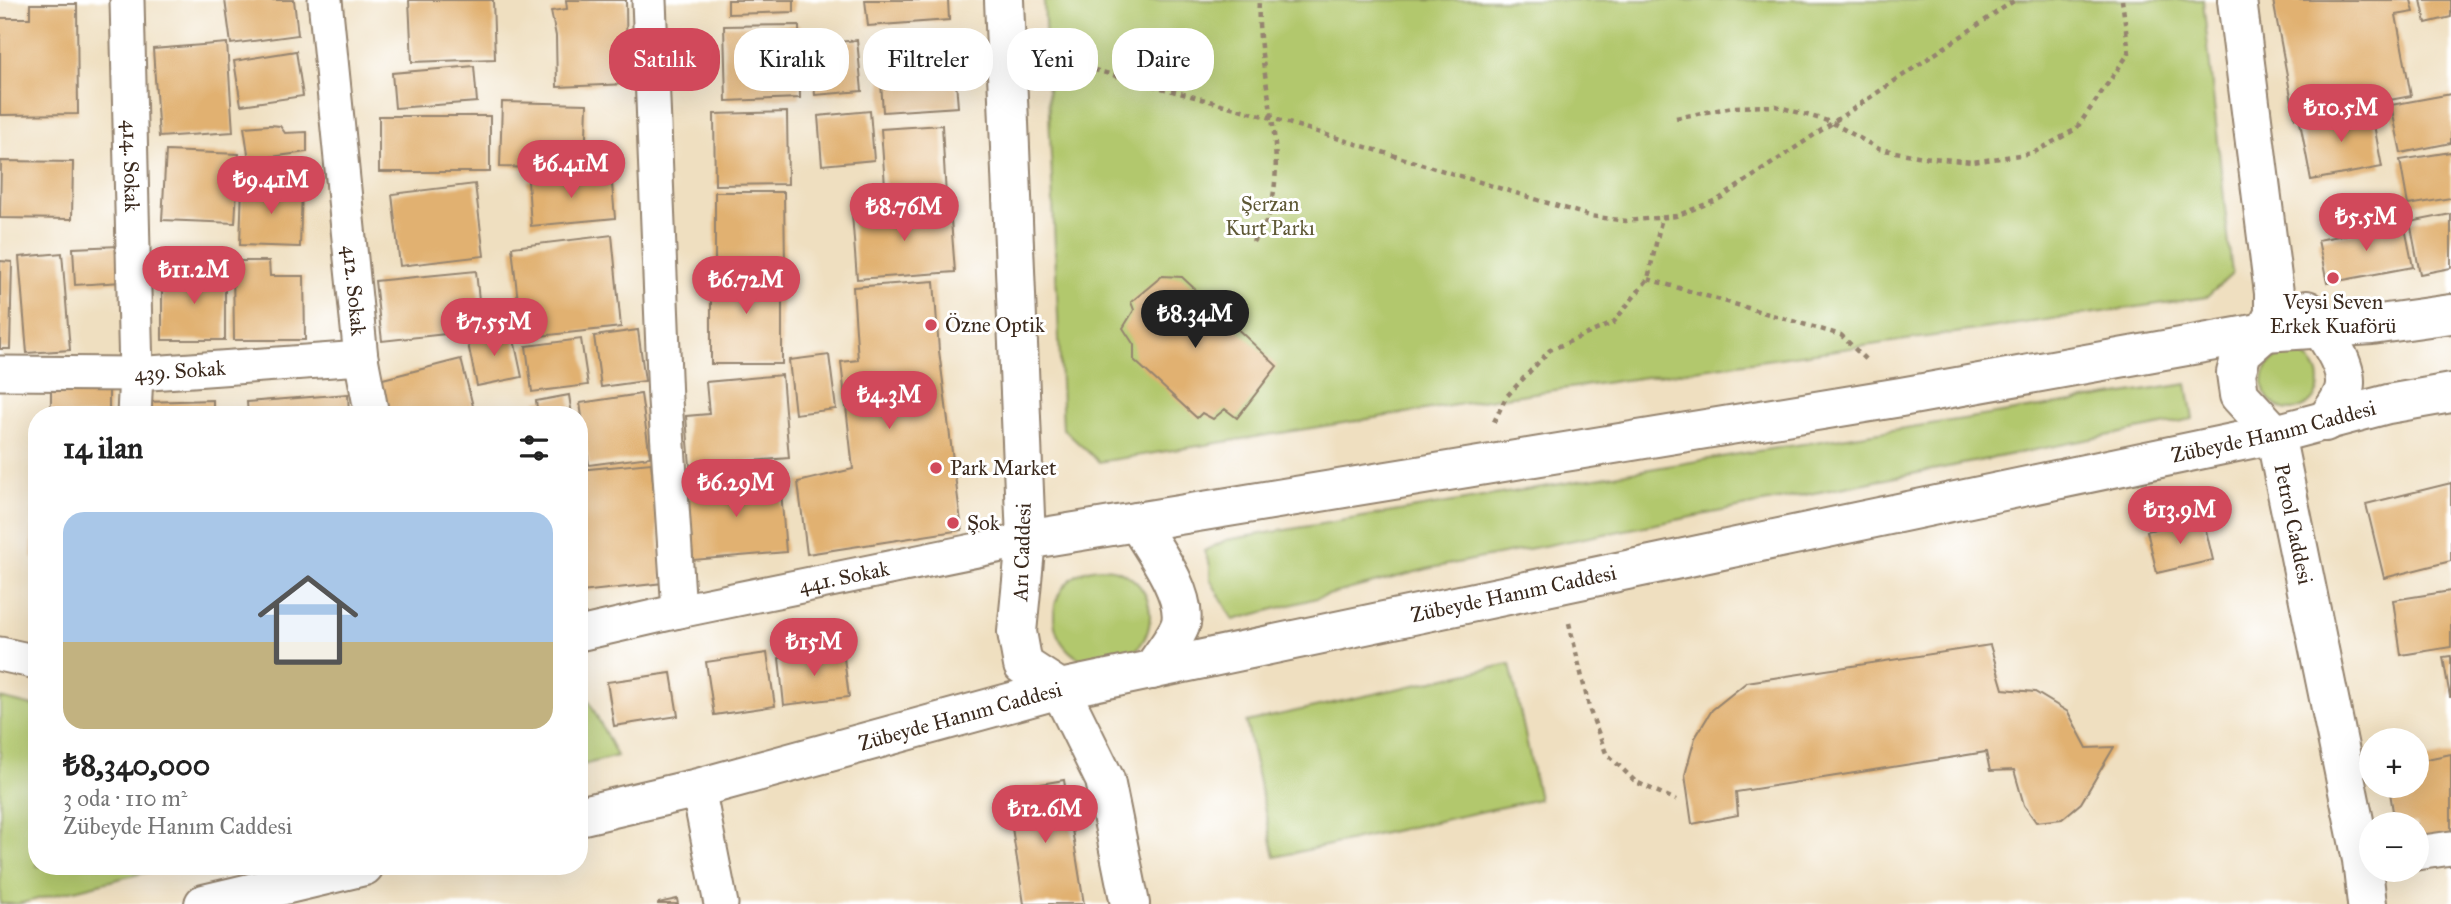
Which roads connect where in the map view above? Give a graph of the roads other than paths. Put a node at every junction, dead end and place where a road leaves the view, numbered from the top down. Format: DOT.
graph roads {
  1 [pos="127,0"];
  2 [pos="325,0"];
  3 [pos="649,0"];
  4 [pos="1004,0"];
  5 [pos="2237,0"];
  6 [pos="2269,255"];
  7 [pos="2451,314"];
  8 [pos="2322,328"];
  9 [pos="2264,332"];
  10 [pos="361,358"];
  11 [pos="0,373"];
  12 [pos="136,374"];
  13 [pos="2451,393"];
  14 [pos="134,406"];
  15 [pos="370,406"];
  16 [pos="2325,422"];
  17 [pos="2275,434"];
  18 [pos="1137,522"];
  19 [pos="1026,540"];
  20 [pos="679,611"];
  21 [pos="588,633"];
  22 [pos="0,654"];
  23 [pos="28,660"];
  24 [pos="1152,670"];
  25 [pos="1060,690"];
  26 [pos="698,788"];
  27 [pos="588,814"];
  28 [pos="2359,823"];
  29 [pos="2451,848"];
  30 [pos="2429,851"];
  31 [pos="327,875"];
  32 [pos="2367,882"];
  33 [pos="204,904"];
  34 [pos="721,904"];
  35 [pos="1130,904"];
  36 [pos="2367,904"];
  1 -- 12 [label="street, 414. Sokak"];
  2 -- 10 [label="street, 412. Sokak"];
  3 -- 20 [label="street"];
  4 -- 19 [label="street, Arı Caddesi"];
  5 -- 6 [label="street, Petrol Caddesi"];
  6 -- 8 [label="street"];
  6 -- 9 [label="street, Petrol Caddesi"];
  7 -- 8 [label="street"];
  8 -- 9 [label="street"];
  8 -- 16 [label="street"];
  9 -- 17 [label="street, Petrol Caddesi"];
  9 -- 18 [label="street"];
  10 -- 12 [label="street, 439. Sokak"];
  10 -- 15 [label="street, 412. Sokak"];
  11 -- 12 [label="street, 439. Sokak"];
  12 -- 14 [label="street, 414. Sokak"];
  13 -- 16 [label="street, Zübeyde Hanım Caddesi"];
  16 -- 17 [label="street, Zübeyde Hanım Caddesi"];
  17 -- 24 [label="street, Zübeyde Hanım Caddesi"];
  17 -- 28 [label="street, Petrol Caddesi"];
  18 -- 19 [label="street"];
  18 -- 24 [label="street"];
  19 -- 20 [label="street, 441. Sokak"];
  19 -- 25 [label="street, Arı Caddesi"];
  20 -- 21 [label="street, 441. Sokak"];
  22 -- 23 [label="street"];
  24 -- 25 [label="street, Zübeyde Hanım Caddesi"];
  25 -- 26 [label="street, Zübeyde Hanım Caddesi"];
  25 -- 35 [label="street, Arı Caddesi"];
  26 -- 27 [label="street, Zübeyde Hanım Caddesi"];
  26 -- 34 [label="street"];
  29 -- 30 [label="street"];
  31 -- 33 [label="street"];
  32 -- 36 [label="street, Petrol Caddesi"];
}
